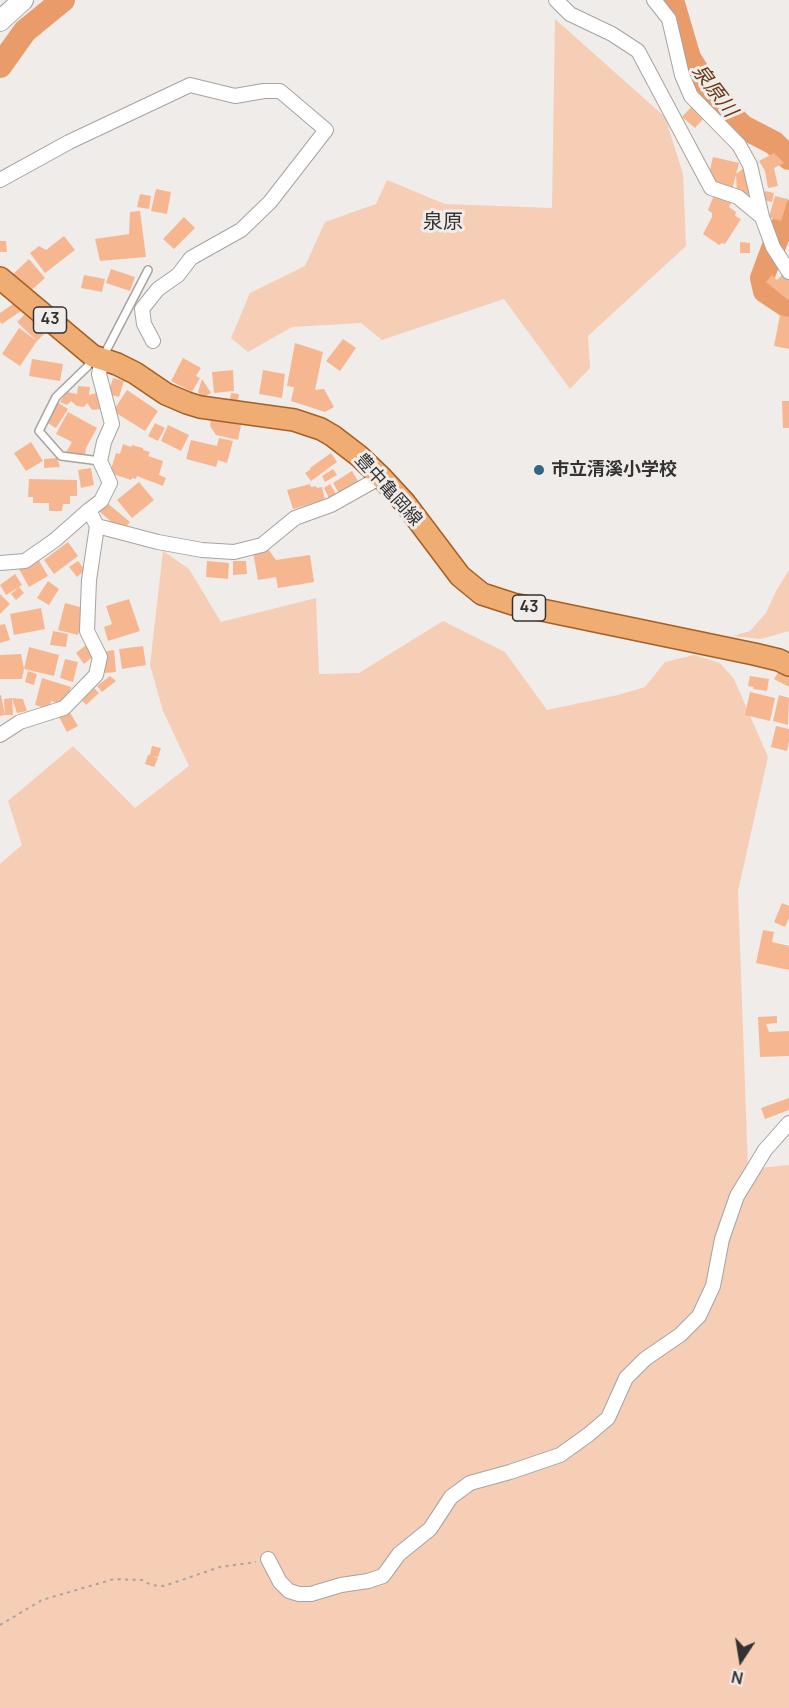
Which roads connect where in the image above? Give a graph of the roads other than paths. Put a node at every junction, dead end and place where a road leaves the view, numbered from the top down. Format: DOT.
graph roads {
  1 [pos="22,0"];
  2 [pos="556,0"];
  3 [pos="654,0"];
  4 [pos="0,21"];
  5 [pos="0,180"];
  6 [pos="762,217"];
  7 [pos="148,270"];
  8 [pos="789,272"];
  9 [pos="0,278"];
  10 [pos="153,341"];
  11 [pos="98,358"];
  12 [pos="100,461"];
  13 [pos="381,477"];
  14 [pos="88,510"];
  15 [pos="98,526"];
  16 [pos="0,563"];
  17 [pos="786,658"];
  18 [pos="0,735"];
  19 [pos="789,1123"];
  20 [pos="268,1559"];
  1 -- 4 [label="main road"];
  2 -- 6 [label="street"];
  3 -- 6 [label="street"];
  5 -- 10 [label="street"];
  6 -- 8 [label="street"];
  7 -- 11 [label="lane"];
  9 -- 11 [label="main road, 豊中亀岡線 / 43"];
  11 -- 12 [label="street"];
  11 -- 12 [label="lane"];
  11 -- 13 [label="main road, 豊中亀岡線 / 43"];
  12 -- 14 [label="street"];
  13 -- 15 [label="street"];
  13 -- 17 [label="main road, 豊中亀岡線 / 43"];
  14 -- 15 [label="street"];
  14 -- 16 [label="street"];
  15 -- 18 [label="street"];
  19 -- 20 [label="street"];
}
